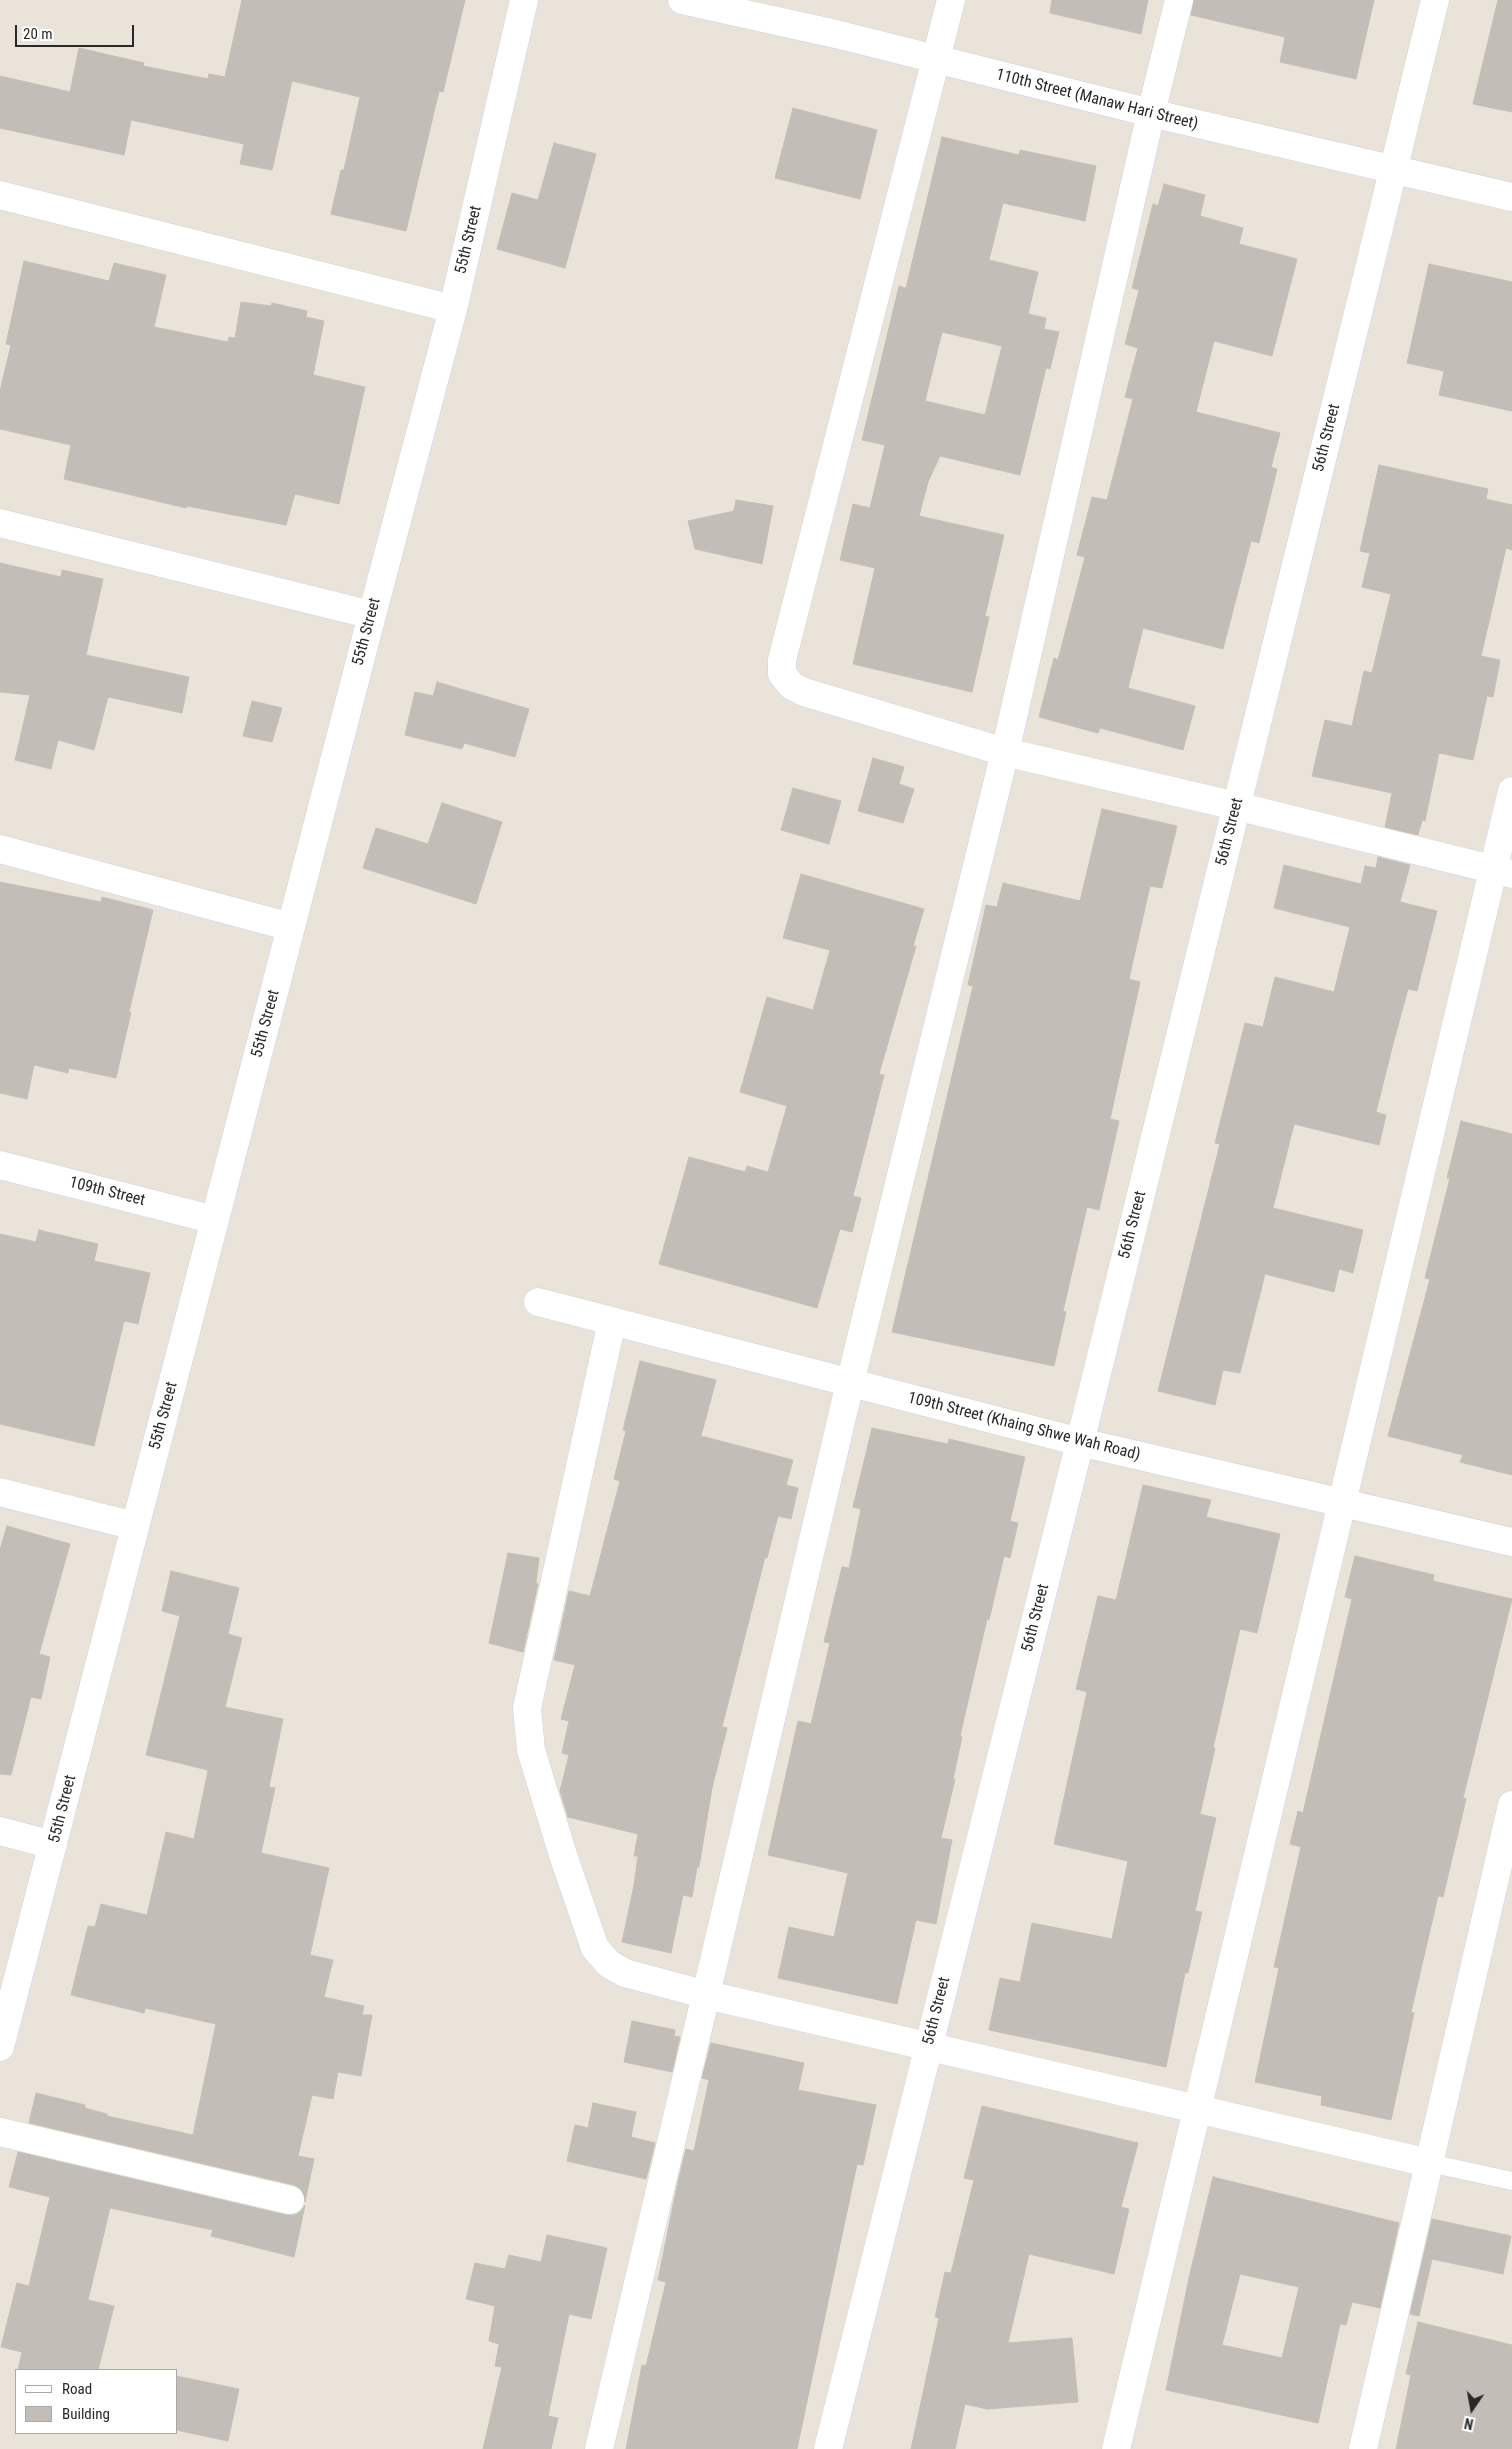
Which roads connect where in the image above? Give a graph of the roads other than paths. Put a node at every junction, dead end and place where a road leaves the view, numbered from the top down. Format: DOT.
graph roads {
  1 [pos="524,0"];
  2 [pos="682,0"];
  3 [pos="951,0"];
  4 [pos="1179,0"];
  5 [pos="1435,0"];
  6 [pos="935,60"];
  7 [pos="1151,114"];
  8 [pos="1393,171"];
  9 [pos="0,196"];
  10 [pos="1512,197"];
  11 [pos="453,309"];
  12 [pos="0,523"];
  13 [pos="372,614"];
  14 [pos="1005,752"];
  15 [pos="1512,791"];
  16 [pos="1236,806"];
  17 [pos="0,849"];
  18 [pos="1503,872"];
  19 [pos="291,927"];
  20 [pos="0,1165"];
  21 [pos="215,1220"];
  22 [pos="538,1302"];
  23 [pos="612,1321"];
  24 [pos="850,1383"];
  25 [pos="1080,1442"];
  26 [pos="0,1492"];
  27 [pos="1341,1502"];
  28 [pos="135,1526"];
  29 [pos="1512,1542"];
  30 [pos="1512,1805"];
  31 [pos="0,1831"];
  32 [pos="53,1845"];
  33 [pos="707,1995"];
  34 [pos="0,2047"];
  35 [pos="928,2047"];
  36 [pos="1197,2109"];
  37 [pos="0,2132"];
  38 [pos="1429,2162"];
  39 [pos="1512,2181"];
  40 [pos="290,2200"];
  41 [pos="599,2449"];
  42 [pos="828,2449"];
  43 [pos="1116,2449"];
  44 [pos="1363,2449"];
  1 -- 11 [label="street, 55th Street"];
  2 -- 6 [label="street, 110th Street (Manaw Hari Street)"];
  3 -- 6 [label="street"];
  4 -- 7 [label="street"];
  5 -- 8 [label="street, 56th Street"];
  6 -- 7 [label="street, 110th Street (Manaw Hari Street)"];
  6 -- 14 [label="street"];
  7 -- 8 [label="street, 110th Street (Manaw Hari Street)"];
  7 -- 14 [label="street"];
  8 -- 10 [label="street, 110th Street (Manaw Hari Street)"];
  8 -- 16 [label="street, 56th Street"];
  9 -- 11 [label="street"];
  11 -- 13 [label="street, 55th Street"];
  12 -- 13 [label="street"];
  13 -- 19 [label="street, 55th Street"];
  14 -- 16 [label="street"];
  14 -- 24 [label="street"];
  15 -- 18 [label="street"];
  16 -- 18 [label="street"];
  16 -- 25 [label="street, 56th Street"];
  17 -- 19 [label="street"];
  18 -- 27 [label="street"];
  19 -- 21 [label="street, 55th Street"];
  20 -- 21 [label="street, 109th Street"];
  21 -- 28 [label="street, 55th Street"];
  22 -- 23 [label="street, 109th Street (Khaing Shwe Wah Road)"];
  23 -- 24 [label="street, 109th Street (Khaing Shwe Wah Road)"];
  23 -- 33 [label="street"];
  24 -- 25 [label="street, 109th Street (Khaing Shwe Wah Road)"];
  24 -- 33 [label="street"];
  25 -- 27 [label="street, 109th Street (Khaing Shwe Wah Road)"];
  25 -- 35 [label="street, 56th Street"];
  26 -- 28 [label="street"];
  27 -- 29 [label="street, 109th Street (Khaing Shwe Wah Road)"];
  27 -- 36 [label="street"];
  28 -- 32 [label="street, 55th Street"];
  30 -- 38 [label="street"];
  31 -- 32 [label="street"];
  32 -- 34 [label="street, 55th Street"];
  33 -- 35 [label="street"];
  33 -- 41 [label="street"];
  35 -- 36 [label="street"];
  35 -- 42 [label="street, 56th Street"];
  36 -- 38 [label="street"];
  36 -- 43 [label="street"];
  37 -- 40 [label="street"];
  38 -- 39 [label="lane"];
  38 -- 44 [label="street"];
}
